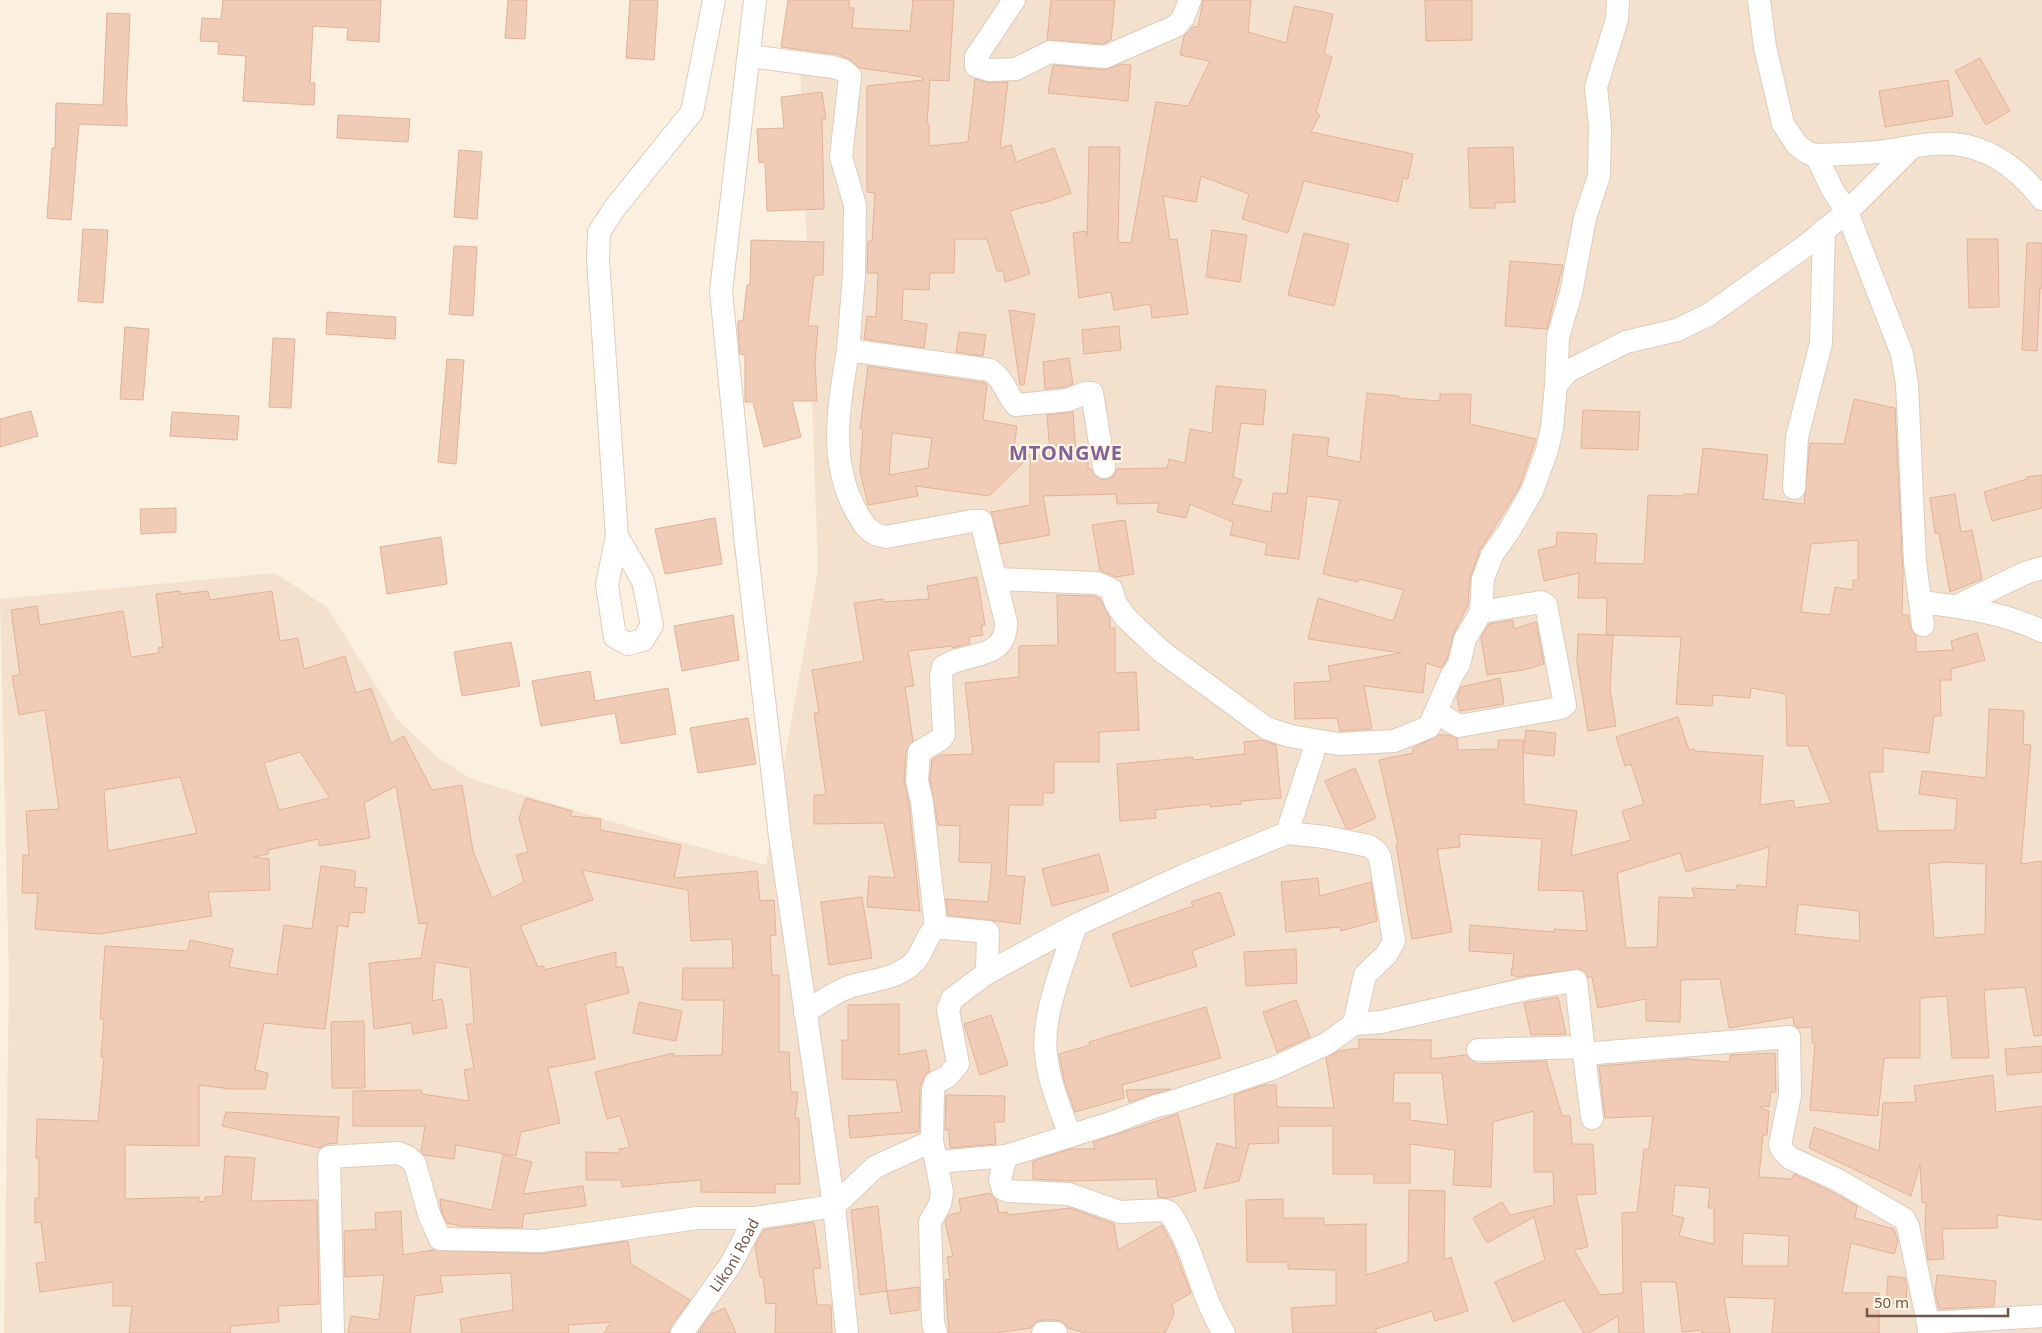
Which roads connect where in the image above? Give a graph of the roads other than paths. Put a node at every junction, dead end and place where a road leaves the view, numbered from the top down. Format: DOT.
graph roads {
  1 [pos="714,0"];
  2 [pos="755,0"];
  3 [pos="1014,0"];
  4 [pos="1190,0"];
  5 [pos="1618,0"];
  6 [pos="1759,0"];
  7 [pos="749,56"];
  8 [pos="1912,146"];
  9 [pos="1816,155"];
  10 [pos="2042,199"];
  11 [pos="1847,212"];
  12 [pos="1824,230"];
  13 [pos="848,350"];
  14 [pos="1556,385"];
  15 [pos="1104,467"];
  16 [pos="1794,488"];
  17 [pos="617,536"];
  18 [pos="2042,568"];
  19 [pos="996,579"];
  20 [pos="1922,602"];
  21 [pos="1957,606"];
  22 [pos="1481,612"];
  23 [pos="1923,625"];
  24 [pos="2042,631"];
  25 [pos="1436,712"];
  26 [pos="1317,741"];
  27 [pos="1287,833"];
  28 [pos="1076,925"];
  29 [pos="936,927"];
  30 [pos="987,973"];
  31 [pos="805,1012"];
  32 [pos="1354,1024"];
  33 [pos="1478,1050"];
  34 [pos="1584,1050"];
  35 [pos="1592,1118"];
  36 [pos="1070,1136"];
  37 [pos="935,1152"];
  38 [pos="1006,1156"];
  39 [pos="834,1206"];
  40 [pos="755,1218"];
  41 [pos="2042,1316"];
  42 [pos="1928,1328"];
  43 [pos="333,1333"];
  44 [pos="682,1333"];
  45 [pos="847,1333"];
  46 [pos="936,1333"];
  47 [pos="1043,1333"];
  48 [pos="1056,1333"];
  49 [pos="1224,1333"];
  1 -- 17 [label="street"];
  2 -- 7 [label="street"];
  3 -- 4 [label="street"];
  5 -- 14 [label="street"];
  6 -- 9 [label="street"];
  7 -- 13 [label="street"];
  7 -- 31 [label="street"];
  8 -- 9 [label="street"];
  8 -- 10 [label="street"];
  8 -- 11 [label="street"];
  9 -- 11 [label="street"];
  11 -- 12 [label="street"];
  11 -- 20 [label="street"];
  12 -- 14 [label="street"];
  12 -- 16 [label="street"];
  13 -- 15 [label="street"];
  13 -- 19 [label="street"];
  14 -- 22 [label="street"];
  18 -- 21 [label="street"];
  19 -- 26 [label="street"];
  19 -- 29 [label="street"];
  20 -- 21 [label="street"];
  20 -- 23 [label="street"];
  21 -- 24 [label="street"];
  22 -- 25 [label="street"];
  22 -- 25 [label="street"];
  25 -- 26 [label="street"];
  26 -- 27 [label="street"];
  27 -- 28 [label="street"];
  27 -- 32 [label="street"];
  28 -- 30 [label="street"];
  28 -- 36 [label="street"];
  29 -- 30 [label="street"];
  29 -- 31 [label="street"];
  30 -- 37 [label="street"];
  31 -- 39 [label="street"];
  32 -- 34 [label="street"];
  32 -- 36 [label="street"];
  33 -- 34 [label="street"];
  34 -- 35 [label="street"];
  34 -- 42 [label="street"];
  36 -- 38 [label="street"];
  37 -- 38 [label="street"];
  37 -- 39 [label="street"];
  37 -- 46 [label="street"];
  38 -- 49 [label="street"];
  39 -- 40 [label="street, Likoni Road"];
  39 -- 45 [label="street"];
  40 -- 43 [label="street"];
  40 -- 44 [label="street, Likoni Road"];
  41 -- 42 [label="street"];
  47 -- 48 [label="street"];
}
